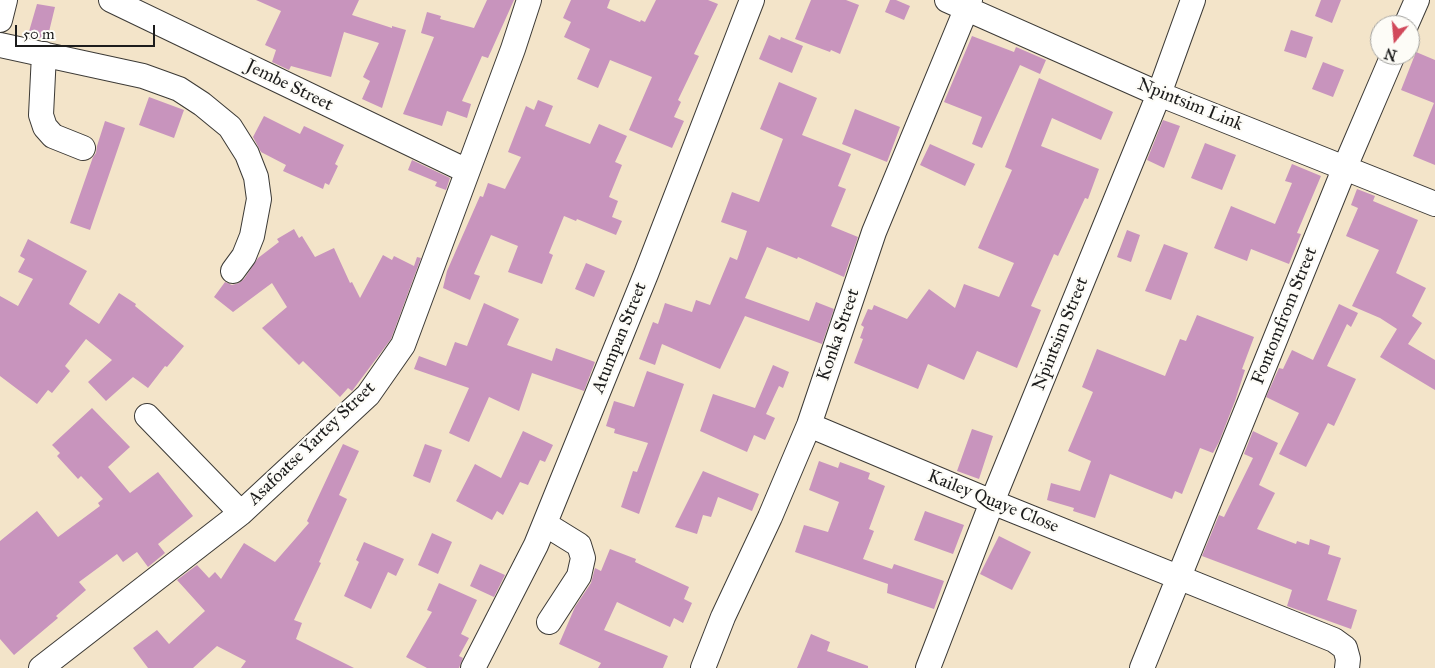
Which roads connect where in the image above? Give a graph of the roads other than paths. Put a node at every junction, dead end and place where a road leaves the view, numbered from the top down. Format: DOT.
graph roads {
  1 [pos="5,0"];
  2 [pos="112,0"];
  3 [pos="529,0"];
  4 [pos="752,0"];
  5 [pos="1193,0"];
  6 [pos="1417,0"];
  7 [pos="961,3"];
  8 [pos="1410,15"];
  9 [pos="0,20"];
  10 [pos="0,45"];
  11 [pos="44,54"];
  12 [pos="1389,65"];
  13 [pos="1159,94"];
  14 [pos="84,148"];
  15 [pos="1345,167"];
  16 [pos="467,171"];
  17 [pos="1435,204"];
  18 [pos="233,271"];
  19 [pos="147,416"];
  20 [pos="809,425"];
  21 [pos="992,502"];
  22 [pos="241,513"];
  23 [pos="545,524"];
  24 [pos="1179,578"];
  25 [pos="549,622"];
  26 [pos="40,668"];
  27 [pos="473,668"];
  28 [pos="703,668"];
  29 [pos="928,668"];
  30 [pos="1142,668"];
  31 [pos="1347,668"];
  1 -- 9 [label="street"];
  2 -- 16 [label="street, Jembe Street"];
  3 -- 16 [label="street, Asafoatse Yartey Street"];
  4 -- 23 [label="street, Atumpan Street"];
  5 -- 13 [label="street, Npintsim Street"];
  6 -- 8 [label="street"];
  7 -- 13 [label="street, Npintsim Link"];
  7 -- 20 [label="street, Konka Street"];
  10 -- 11 [label="street"];
  11 -- 14 [label="street"];
  11 -- 18 [label="street"];
  12 -- 15 [label="street, Fontomfrom Street"];
  13 -- 15 [label="street, Npintsim Link"];
  13 -- 21 [label="street, Npintsim Street"];
  15 -- 17 [label="street, Npintsim Link"];
  15 -- 24 [label="street, Fontomfrom Street"];
  16 -- 22 [label="street, Asafoatse Yartey Street"];
  19 -- 22 [label="street"];
  20 -- 21 [label="street, Kailey Quaye Close"];
  20 -- 28 [label="street, Konka Street"];
  21 -- 24 [label="street, Kailey Quaye Close"];
  21 -- 29 [label="street, Npintsim Street"];
  22 -- 26 [label="street, Asafoatse Yartey Street"];
  23 -- 25 [label="street"];
  23 -- 27 [label="street, Atumpan Street"];
  24 -- 30 [label="street, Fontomfrom Street"];
  24 -- 31 [label="street, Kailey Quaye Close"];
}
